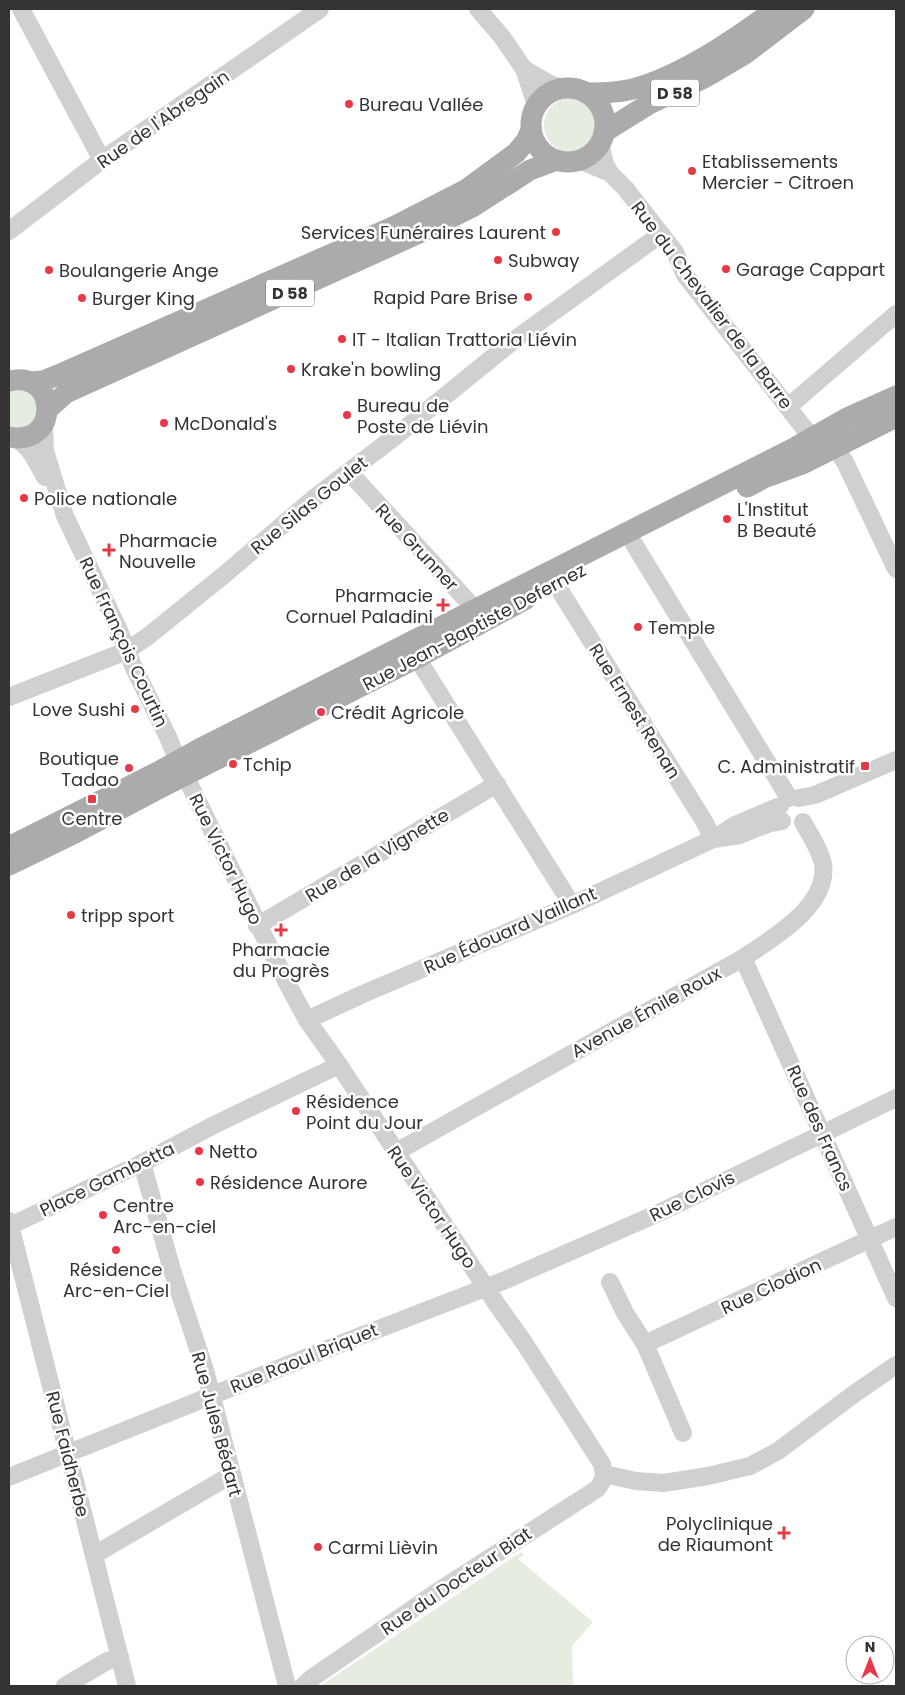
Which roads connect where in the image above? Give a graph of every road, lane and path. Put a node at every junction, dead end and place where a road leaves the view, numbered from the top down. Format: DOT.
graph roads {
  1 [pos="21,9"];
  2 [pos="320,9"];
  3 [pos="478,9"];
  4 [pos="776,9"];
  5 [pos="804,9"];
  6 [pos="524,69"];
  7 [pos="563,88"];
  8 [pos="587,92"];
  9 [pos="536,104"];
  10 [pos="531,130"];
  11 [pos="602,138"];
  12 [pos="102,160"];
  13 [pos="557,160"];
  14 [pos="579,160"];
  15 [pos="610,174"];
  16 [pos="9,231"];
  17 [pos="661,234"];
  18 [pos="896,314"];
  19 [pos="16,378"];
  20 [pos="62,384"];
  21 [pos="896,396"];
  22 [pos="788,407"];
  23 [pos="46,417"];
  24 [pos="896,417"];
  25 [pos="813,437"];
  26 [pos="12,438"];
  27 [pos="835,447"];
  28 [pos="349,472"];
  29 [pos="62,509"];
  30 [pos="634,544"];
  31 [pos="896,569"];
  32 [pos="559,582"];
  33 [pos="480,615"];
  34 [pos="126,651"];
  35 [pos="417,658"];
  36 [pos="9,697"];
  37 [pos="896,760"];
  38 [pos="181,768"];
  39 [pos="896,769"];
  40 [pos="497,784"];
  41 [pos="794,810"];
  42 [pos="713,840"];
  43 [pos="9,848"];
  44 [pos="9,865"];
  45 [pos="572,905"];
  46 [pos="257,926"];
  47 [pos="743,958"];
  48 [pos="307,1020"];
  49 [pos="339,1065"];
  50 [pos="896,1098"];
  51 [pos="823,1133"];
  52 [pos="396,1152"];
  53 [pos="142,1163"];
  54 [pos="9,1223"];
  55 [pos="896,1227"];
  56 [pos="868,1239"];
  57 [pos="610,1282"];
  58 [pos="486,1288"];
  59 [pos="896,1298"];
  60 [pos="645,1344"];
  61 [pos="896,1365"];
  62 [pos="211,1395"];
  63 [pos="683,1433"];
  64 [pos="68,1452"];
  65 [pos="604,1474"];
  66 [pos="231,1475"];
  67 [pos="9,1477"];
  68 [pos="94,1554"];
  69 [pos="120,1657"];
  70 [pos="65,1686"];
  71 [pos="128,1686"];
  72 [pos="286,1686"];
  73 [pos="302,1686"];
  1 -- 12 [label="street"];
  2 -- 12 [label="street, Rue de l'Abregain"];
  3 -- 6 [label="street"];
  4 -- 8 [label="main road, D 58"];
  5 -- 11 [label="main road, D 58"];
  6 -- 7 [label="street"];
  6 -- 9 [label="street"];
  7 -- 8 [label="main road"];
  7 -- 9 [label="main road"];
  8 -- 11 [label="main road"];
  9 -- 10 [label="main road"];
  10 -- 13 [label="main road"];
  10 -- 20 [label="main road, D 58"];
  11 -- 14 [label="main road"];
  11 -- 15 [label="street"];
  12 -- 16 [label="street, Rue de l'Abregain"];
  13 -- 14 [label="main road"];
  13 -- 20 [label="main road, D 58"];
  14 -- 15 [label="street"];
  15 -- 17 [label="street, Rue du Chevalier de la Barre"];
  17 -- 22 [label="street, Rue du Chevalier de la Barre"];
  17 -- 28 [label="street, Rue Silas Goulet"];
  18 -- 22 [label="street"];
  19 -- 20 [label="main road, D 58"];
  19 -- 23 [label="main road"];
  20 -- 23 [label="main road, D 58"];
  21 -- 25 [label="main road, Rue Jean-Baptiste Defernez"];
  22 -- 25 [label="street, Rue du Chevalier de la Barre"];
  23 -- 26 [label="main road"];
  23 -- 29 [label="street"];
  24 -- 27 [label="main road, Rue Jean-Baptiste Defernez"];
  25 -- 27 [label="street"];
  25 -- 33 [label="main road, Rue Jean-Baptiste Defernez"];
  26 -- 29 [label="street"];
  27 -- 30 [label="main road, Rue Jean-Baptiste Defernez"];
  27 -- 31 [label="street"];
  28 -- 33 [label="street, Rue Grunner"];
  28 -- 34 [label="street, Rue Silas Goulet"];
  29 -- 34 [label="street, Rue François Courtin"];
  30 -- 32 [label="main road, Rue Jean-Baptiste Defernez"];
  30 -- 41 [label="street, Avenue Émile Roux"];
  32 -- 33 [label="main road, Rue Jean-Baptiste Defernez"];
  32 -- 42 [label="street, Rue Ernest Renan"];
  33 -- 35 [label="main road, Rue Jean-Baptiste Defernez"];
  33 -- 38 [label="main road, Rue Jean-Baptiste Defernez"];
  34 -- 36 [label="street, Rue Silas Goulet"];
  34 -- 38 [label="street, Rue François Courtin"];
  35 -- 38 [label="main road, Rue Jean-Baptiste Defernez"];
  35 -- 40 [label="street"];
  37 -- 41 [label="street, Rue Édouard Vaillant"];
  38 -- 43 [label="main road, Rue Jean-Baptiste Defernez"];
  38 -- 44 [label="main road, Rue Jean-Baptiste Defernez"];
  38 -- 46 [label="street, Rue Victor Hugo"];
  39 -- 41 [label="street, Rue Édouard Vaillant"];
  40 -- 45 [label="street"];
  40 -- 46 [label="street, Rue de la Vignette"];
  41 -- 42 [label="street, Rue Édouard Vaillant"];
  41 -- 47 [label="street, Avenue Émile Roux"];
  42 -- 45 [label="street, Rue Édouard Vaillant"];
  45 -- 48 [label="street, Rue Édouard Vaillant"];
  46 -- 48 [label="street, Rue Victor Hugo"];
  47 -- 51 [label="street, Rue des Francs"];
  47 -- 52 [label="street, Avenue Émile Roux"];
  48 -- 49 [label="street, Rue Victor Hugo"];
  49 -- 52 [label="street, Rue Victor Hugo"];
  49 -- 53 [label="street, Place Gambetta"];
  50 -- 51 [label="street, Rue Clovis"];
  51 -- 56 [label="street, Rue des Francs"];
  51 -- 58 [label="street, Rue Clovis"];
  52 -- 58 [label="street, Rue Victor Hugo"];
  53 -- 54 [label="street, Place Gambetta"];
  53 -- 62 [label="street, Rue Jules Bédart"];
  54 -- 64 [label="street, Rue Faidherbe"];
  55 -- 56 [label="street, Rue Clodion"];
  56 -- 59 [label="street, Rue des Francs"];
  56 -- 60 [label="street, Rue Clodion"];
  57 -- 60 [label="street"];
  58 -- 62 [label="street, Rue Raoul Briquet"];
  58 -- 65 [label="street, Rue Victor Hugo"];
  60 -- 63 [label="street"];
  61 -- 65 [label="street"];
  62 -- 64 [label="street, Rue Raoul Briquet"];
  62 -- 66 [label="street, Rue Jules Bédart"];
  64 -- 67 [label="street, Rue Raoul Briquet"];
  64 -- 68 [label="street, Rue Faidherbe"];
  65 -- 73 [label="street, Rue du Docteur Biat"];
  66 -- 68 [label="street"];
  66 -- 72 [label="street, Rue Jules Bédart"];
  68 -- 69 [label="street, Rue Faidherbe"];
  69 -- 70 [label="street"];
  69 -- 71 [label="street, Rue Faidherbe"];
}
